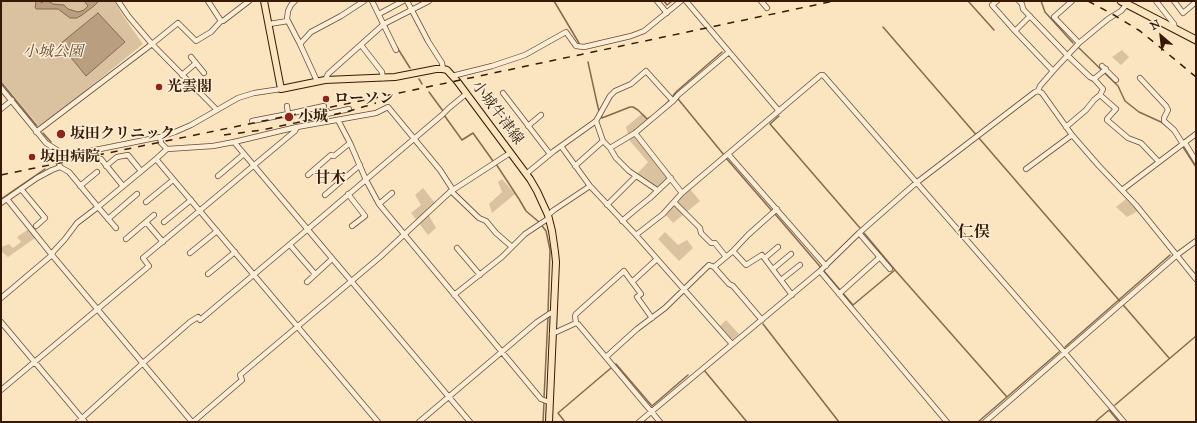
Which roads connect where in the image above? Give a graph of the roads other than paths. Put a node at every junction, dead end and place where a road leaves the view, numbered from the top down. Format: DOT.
graph roads {
  1 [pos="118,1"];
  2 [pos="208,1"];
  3 [pos="250,1"];
  4 [pos="264,1"];
  5 [pos="295,1"];
  6 [pos="364,1"];
  7 [pos="372,1"];
  8 [pos="403,1"];
  9 [pos="407,1"];
  10 [pos="429,1"];
  11 [pos="657,1"];
  12 [pos="681,1"];
  13 [pos="686,1"];
  14 [pos="761,1"];
  15 [pos="988,1"];
  16 [pos="997,1"];
  17 [pos="1019,1"];
  18 [pos="1072,1"];
  19 [pos="1156,1"];
  20 [pos="1174,1"];
  21 [pos="1196,2"];
  22 [pos="1124,3"];
  23 [pos="992,5"];
  24 [pos="767,8"];
  25 [pos="411,9"];
  26 [pos="667,12"];
  27 [pos="379,14"];
  28 [pos="1030,16"];
  29 [pos="221,21"];
  30 [pos="288,21"];
  31 [pos="268,24"];
  32 [pos="385,24"];
  33 [pos="1175,29"];
  34 [pos="1015,32"];
  35 [pos="1196,40"];
  36 [pos="1079,43"];
  37 [pos="152,44"];
  38 [pos="300,44"];
  39 [pos="361,45"];
  40 [pos="396,50"];
  41 [pos="729,52"];
  42 [pos="1067,55"];
  43 [pos="191,57"];
  44 [pos="196,63"];
  45 [pos="443,69"];
  46 [pos="1052,71"];
  47 [pos="204,72"];
  48 [pos="182,74"];
  49 [pos="452,76"];
  50 [pos="383,78"];
  51 [pos="1140,78"];
  52 [pos="1094,79"];
  53 [pos="326,80"];
  54 [pos="1116,80"];
  55 [pos="317,81"];
  56 [pos="1,88"];
  57 [pos="281,89"];
  58 [pos="1038,91"];
  59 [pos="503,93"];
  60 [pos="466,94"];
  61 [pos="1100,94"];
  62 [pos="672,99"];
  63 [pos="12,100"];
  64 [pos="287,106"];
  65 [pos="1,109"];
  66 [pos="349,109"];
  67 [pos="217,110"];
  68 [pos="326,110"];
  69 [pos="778,111"];
  70 [pos="288,113"];
  71 [pos="541,115"];
  72 [pos="597,118"];
  73 [pos="304,119"];
  74 [pos="338,120"];
  75 [pos="252,121"];
  76 [pos="528,126"];
  77 [pos="297,127"];
  78 [pos="1066,127"];
  79 [pos="36,132"];
  80 [pos="635,133"];
  81 [pos="1196,134"];
  82 [pos="1072,135"];
  83 [pos="160,137"];
  84 [pos="415,138"];
  85 [pos="603,141"];
  86 [pos="234,142"];
  87 [pos="350,143"];
  88 [pos="1184,143"];
  89 [pos="561,146"];
  90 [pos="610,148"];
  91 [pos="167,149"];
  92 [pos="510,153"];
  93 [pos="63,154"];
  94 [pos="244,154"];
  95 [pos="550,154"];
  96 [pos="728,154"];
  97 [pos="101,159"];
  98 [pos="156,159"];
  99 [pos="1196,161"];
  100 [pos="1160,162"];
  101 [pos="360,165"];
  102 [pos="106,166"];
  103 [pos="254,166"];
  104 [pos="575,166"];
  105 [pos="60,167"];
  106 [pos="1026,169"];
  107 [pos="141,171"];
  108 [pos="97,172"];
  109 [pos="526,174"];
  110 [pos="308,175"];
  111 [pos="218,176"];
  112 [pos="636,176"];
  113 [pos="671,178"];
  114 [pos="174,180"];
  115 [pos="366,180"];
  116 [pos="916,183"];
  117 [pos="80,186"];
  118 [pos="123,186"];
  119 [pos="590,186"];
  120 [pos="21,189"];
  121 [pos="657,190"];
  122 [pos="1122,190"];
  123 [pos="452,191"];
  124 [pos="392,193"];
  125 [pos="682,193"];
  126 [pos="137,194"];
  127 [pos="348,194"];
  128 [pos="325,195"];
  129 [pos="7,199"];
  130 [pos="190,200"];
  131 [pos="146,202"];
  132 [pos="674,202"];
  133 [pos="1,203"];
  134 [pos="379,204"];
  135 [pos="607,205"];
  136 [pos="98,207"];
  137 [pos="776,209"];
  138 [pos="200,212"];
  139 [pos="154,215"];
  140 [pos="548,216"];
  141 [pos="108,219"];
  142 [pos="622,220"];
  143 [pos="146,222"];
  144 [pos="164,222"];
  145 [pos="36,226"];
  146 [pos="352,226"];
  147 [pos="116,228"];
  148 [pos="308,229"];
  149 [pos="217,231"];
  150 [pos="859,233"];
  151 [pos="404,235"];
  152 [pos="636,235"];
  153 [pos="126,239"];
  154 [pos="163,242"];
  155 [pos="1196,242"];
  156 [pos="290,245"];
  157 [pos="512,247"];
  158 [pos="778,247"];
  159 [pos="456,248"];
  160 [pos="733,251"];
  161 [pos="235,252"];
  162 [pos="190,253"];
  163 [pos="791,254"];
  164 [pos="52,255"];
  165 [pos="1177,255"];
  166 [pos="726,257"];
  167 [pos="765,258"];
  168 [pos="880,258"];
  169 [pos="332,259"];
  170 [pos="658,259"];
  171 [pos="800,264"];
  172 [pos="826,266"];
  173 [pos="714,267"];
  174 [pos="773,269"];
  175 [pos="890,269"];
  176 [pos="820,271"];
  177 [pos="208,274"];
  178 [pos="254,274"];
  179 [pos="315,274"];
  180 [pos="480,275"];
  181 [pos="1196,279"];
  182 [pos="781,280"];
  183 [pos="307,282"];
  184 [pos="351,282"];
  185 [pos="632,282"];
  186 [pos="684,290"];
  187 [pos="839,294"];
  188 [pos="454,295"];
  189 [pos="792,295"];
  190 [pos="1,298"];
  191 [pos="97,309"];
  192 [pos="549,314"];
  193 [pos="652,318"];
  194 [pos="762,320"];
  195 [pos="1,322"];
  196 [pos="576,322"];
  197 [pos="298,326"];
  198 [pos="552,334"];
  199 [pos="732,344"];
  200 [pos="502,352"];
  201 [pos="1065,353"];
  202 [pos="606,357"];
  203 [pos="35,362"];
  204 [pos="143,363"];
  205 [pos="1,390"];
  206 [pos="449,397"];
  207 [pos="546,401"];
  208 [pos="651,412"];
  209 [pos="82,421"];
  210 [pos="193,422"];
  211 [pos="378,422"];
  212 [pos="419,422"];
  213 [pos="470,422"];
  214 [pos="548,422"];
  215 [pos="639,422"];
  216 [pos="660,422"];
  217 [pos="948,422"];
  218 [pos="985,422"];
  219 [pos="1124,422"];
  1 -- 37 [label="street"];
  2 -- 29 [label="street"];
  3 -- 29 [label="street"];
  4 -- 31 [label="main road"];
  5 -- 30 [label="street"];
  6 -- 38 [label="street"];
  7 -- 27 [label="street"];
  8 -- 27 [label="street"];
  9 -- 25 [label="street"];
  10 -- 25 [label="street"];
  11 -- 26 [label="street"];
  12 -- 26 [label="street"];
  13 -- 41 [label="street"];
  14 -- 24 [label="street"];
  15 -- 23 [label="street"];
  16 -- 23 [label="street"];
  17 -- 28 [label="street"];
  18 -- 36 [label="street"];
  19 -- 33 [label="street"];
  20 -- 21 [label="street"];
  22 -- 33 [label="highway"];
  22 -- 36 [label="street"];
  23 -- 34 [label="street"];
  25 -- 32 [label="street"];
  25 -- 45 [label="street"];
  26 -- 49 [label="street"];
  27 -- 32 [label="street"];
  28 -- 34 [label="street"];
  28 -- 42 [label="street"];
  29 -- 37 [label="street"];
  30 -- 31 [label="street"];
  30 -- 38 [label="street"];
  31 -- 57 [label="main road"];
  32 -- 39 [label="street"];
  32 -- 40 [label="street"];
  33 -- 35 [label="highway"];
  34 -- 46 [label="street"];
  36 -- 42 [label="street"];
  37 -- 48 [label="street"];
  37 -- 79 [label="street"];
  38 -- 55 [label="street"];
  39 -- 50 [label="street"];
  39 -- 53 [label="street"];
  41 -- 62 [label="street"];
  41 -- 69 [label="street"];
  42 -- 46 [label="street"];
  42 -- 52 [label="street"];
  43 -- 44 [label="street"];
  44 -- 47 [label="street"];
  44 -- 48 [label="street"];
  45 -- 49 [label="main road, 小城牛津線"];
  45 -- 50 [label="main road"];
  46 -- 58 [label="street"];
  48 -- 67 [label="street"];
  49 -- 60 [label="main road, 小城牛津線"];
  50 -- 53 [label="main road"];
  51 -- 88 [label="street"];
  52 -- 54 [label="street"];
  52 -- 61 [label="street"];
  53 -- 55 [label="main road"];
  55 -- 57 [label="main road"];
  56 -- 63 [label="street"];
  57 -- 67 [label="street"];
  58 -- 78 [label="street"];
  58 -- 116 [label="street"];
  59 -- 76 [label="street"];
  60 -- 84 [label="street"];
  60 -- 92 [label="main road, 小城牛津線"];
  61 -- 78 [label="street"];
  61 -- 100 [label="street"];
  62 -- 72 [label="street"];
  62 -- 80 [label="street"];
  63 -- 65 [label="street"];
  63 -- 79 [label="street"];
  64 -- 70 [label="street"];
  66 -- 68 [label="street"];
  67 -- 83 [label="street"];
  68 -- 70 [label="street"];
  68 -- 73 [label="street"];
  69 -- 96 [label="street"];
  69 -- 116 [label="street"];
  70 -- 75 [label="street"];
  71 -- 76 [label="street"];
  72 -- 85 [label="street"];
  72 -- 89 [label="street"];
  74 -- 77 [label="street"];
  74 -- 84 [label="street"];
  74 -- 87 [label="street"];
  76 -- 95 [label="street"];
  77 -- 86 [label="street"];
  77 -- 103 [label="street"];
  78 -- 82 [label="street"];
  79 -- 93 [label="street"];
  80 -- 90 [label="street"];
  80 -- 113 [label="street"];
  81 -- 88 [label="street"];
  82 -- 106 [label="street"];
  82 -- 122 [label="street"];
  83 -- 91 [label="street"];
  83 -- 93 [label="street"];
  84 -- 115 [label="street"];
  84 -- 123 [label="street"];
  85 -- 90 [label="street"];
  85 -- 104 [label="street"];
  86 -- 91 [label="street"];
  86 -- 94 [label="street"];
  87 -- 101 [label="street"];
  87 -- 110 [label="street"];
  88 -- 99 [label="street"];
  88 -- 100 [label="street"];
  89 -- 95 [label="street"];
  89 -- 104 [label="street"];
  90 -- 112 [label="street"];
  91 -- 98 [label="street"];
  92 -- 109 [label="main road, 小城牛津線"];
  92 -- 123 [label="street"];
  93 -- 105 [label="street"];
  94 -- 103 [label="street"];
  94 -- 111 [label="street"];
  95 -- 109 [label="street"];
  96 -- 125 [label="street"];
  96 -- 137 [label="street"];
  97 -- 102 [label="street"];
  98 -- 107 [label="street"];
  98 -- 114 [label="street"];
  100 -- 122 [label="street"];
  101 -- 115 [label="street"];
  101 -- 128 [label="street"];
  102 -- 107 [label="street"];
  102 -- 118 [label="street"];
  103 -- 138 [label="street"];
  103 -- 148 [label="street"];
  104 -- 119 [label="street"];
  105 -- 117 [label="street"];
  105 -- 120 [label="street"];
  107 -- 118 [label="street"];
  108 -- 117 [label="street"];
  109 -- 140 [label="main road, 小城牛津線"];
  112 -- 121 [label="street"];
  112 -- 135 [label="street"];
  113 -- 121 [label="street"];
  113 -- 125 [label="street"];
  114 -- 130 [label="street"];
  114 -- 131 [label="street"];
  115 -- 127 [label="street"];
  115 -- 134 [label="street"];
  116 -- 150 [label="street"];
  116 -- 201 [label="street"];
  117 -- 136 [label="street"];
  118 -- 136 [label="street"];
  119 -- 135 [label="street"];
  119 -- 140 [label="street"];
  120 -- 129 [label="street"];
  120 -- 145 [label="street"];
  121 -- 142 [label="street"];
  122 -- 165 [label="street"];
  123 -- 151 [label="street"];
  123 -- 157 [label="street"];
  124 -- 134 [label="street"];
  125 -- 132 [label="street"];
  126 -- 141 [label="street"];
  127 -- 146 [label="street"];
  127 -- 148 [label="street"];
  129 -- 133 [label="street"];
  129 -- 164 [label="street"];
  130 -- 138 [label="street"];
  130 -- 144 [label="street"];
  132 -- 152 [label="street"];
  132 -- 166 [label="street"];
  134 -- 151 [label="street"];
  135 -- 142 [label="street"];
  136 -- 141 [label="street"];
  136 -- 164 [label="street"];
  137 -- 160 [label="street"];
  137 -- 172 [label="street"];
  138 -- 149 [label="street"];
  138 -- 154 [label="street"];
  139 -- 143 [label="street"];
  140 -- 157 [label="street"];
  140 -- 192 [label="main road, 小城牛津線"];
  141 -- 147 [label="street"];
  142 -- 152 [label="street"];
  143 -- 153 [label="street"];
  143 -- 154 [label="street"];
  148 -- 156 [label="street"];
  148 -- 169 [label="street"];
  149 -- 161 [label="street"];
  149 -- 162 [label="street"];
  150 -- 168 [label="street"];
  150 -- 172 [label="street"];
  151 -- 184 [label="street"];
  151 -- 188 [label="street"];
  152 -- 170 [label="street"];
  154 -- 191 [label="street"];
  155 -- 165 [label="street"];
  156 -- 178 [label="street"];
  156 -- 179 [label="street"];
  157 -- 180 [label="street"];
  158 -- 167 [label="street"];
  159 -- 180 [label="street"];
  160 -- 166 [label="street"];
  160 -- 167 [label="street"];
  161 -- 177 [label="street"];
  161 -- 178 [label="street"];
  163 -- 174 [label="street"];
  164 -- 190 [label="street"];
  164 -- 191 [label="street"];
  165 -- 181 [label="street"];
  165 -- 201 [label="street"];
  166 -- 173 [label="street"];
  167 -- 174 [label="street"];
  168 -- 175 [label="street"];
  168 -- 187 [label="street"];
  169 -- 179 [label="street"];
  169 -- 184 [label="street"];
  170 -- 185 [label="street"];
  170 -- 186 [label="street"];
  171 -- 182 [label="street"];
  172 -- 176 [label="street"];
  173 -- 186 [label="street"];
  173 -- 194 [label="street"];
  174 -- 182 [label="street"];
  176 -- 187 [label="street"];
  176 -- 189 [label="street"];
  178 -- 197 [label="street"];
  178 -- 204 [label="street"];
  179 -- 183 [label="street"];
  180 -- 188 [label="street"];
  182 -- 189 [label="street"];
  184 -- 197 [label="street"];
  184 -- 206 [label="street"];
  185 -- 193 [label="street"];
  185 -- 196 [label="street"];
  186 -- 193 [label="street"];
  186 -- 199 [label="street"];
  187 -- 217 [label="street"];
  188 -- 200 [label="street"];
  189 -- 194 [label="street"];
  191 -- 203 [label="street"];
  191 -- 204 [label="street"];
  192 -- 198 [label="main road, 小城牛津線"];
  192 -- 200 [label="street"];
  193 -- 202 [label="street"];
  194 -- 199 [label="street"];
  195 -- 203 [label="street"];
  196 -- 198 [label="street"];
  196 -- 202 [label="street"];
  197 -- 210 [label="street"];
  197 -- 211 [label="street"];
  198 -- 207 [label="main road, 小城牛津線"];
  199 -- 208 [label="street"];
  200 -- 206 [label="street"];
  200 -- 207 [label="street"];
  201 -- 218 [label="street"];
  201 -- 219 [label="street"];
  202 -- 208 [label="street"];
  203 -- 205 [label="street"];
  203 -- 209 [label="street"];
  204 -- 209 [label="street"];
  204 -- 210 [label="street"];
  206 -- 212 [label="street"];
  206 -- 213 [label="street"];
  207 -- 214 [label="main road, 小城牛津線"];
  208 -- 215 [label="street"];
  208 -- 216 [label="street"];
}
